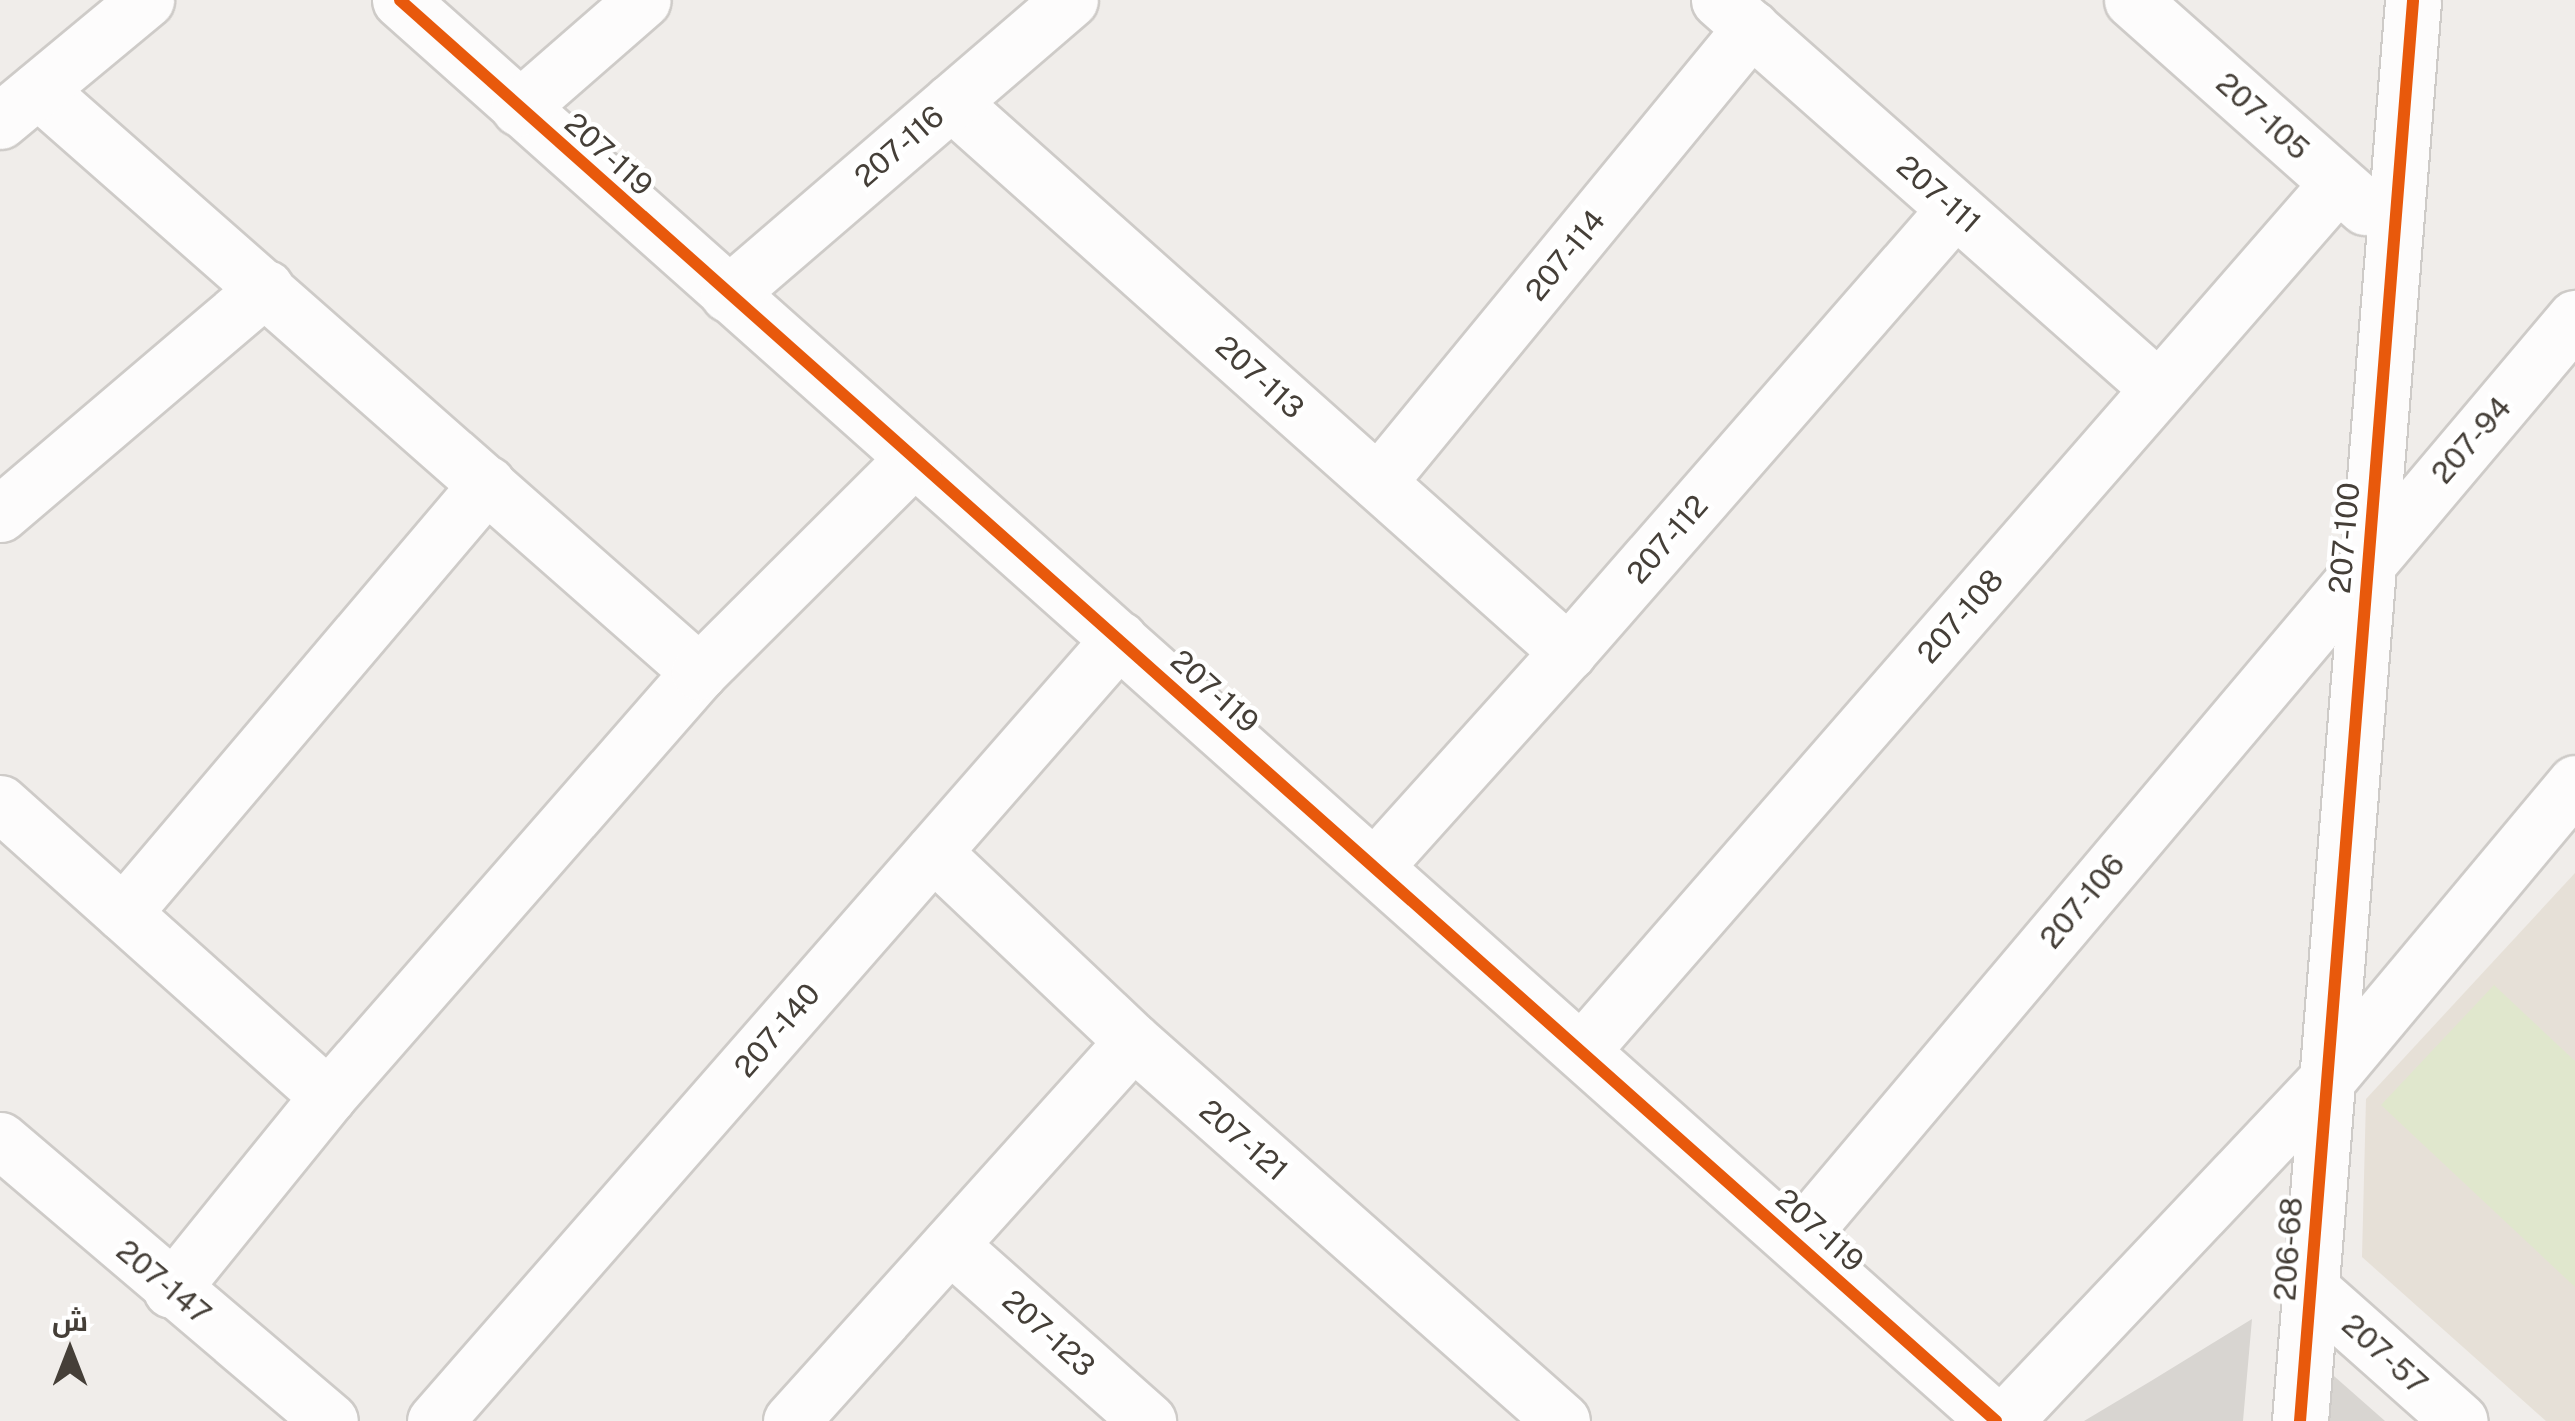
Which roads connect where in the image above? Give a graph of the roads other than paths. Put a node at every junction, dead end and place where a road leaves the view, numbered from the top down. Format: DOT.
graph roads {
  1 [pos="146,0"];
  2 [pos="400,0"];
  3 [pos="643,0"];
  4 [pos="1070,0"];
  5 [pos="2132,0"];
  6 [pos="2413,0"];
  7 [pos="1735,14"];
  8 [pos="951,102"];
  9 [pos="19,106"];
  10 [pos="519,108"];
  11 [pos="2338,182"];
  12 [pos="1955,208"];
  13 [pos="2394,232"];
  14 [pos="266,288"];
  15 [pos="728,294"];
  16 [pos="2575,318"];
  17 [pos="2158,388"];
  18 [pos="914,458"];
  19 [pos="1378,482"];
  20 [pos="487,484"];
  21 [pos="0,514"];
  22 [pos="2368,561"];
  23 [pos="1119,639"];
  24 [pos="1568,652"];
  25 [pos="699,672"];
  26 [pos="2575,783"];
  27 [pos="0,803"];
  28 [pos="933,852"];
  29 [pos="1375,866"];
  30 [pos="123,913"];
  31 [pos="1133,1042"];
  32 [pos="1582,1050"];
  33 [pos="2327,1080"];
  34 [pos="328,1096"];
  35 [pos="0,1140"];
  36 [pos="1796,1241"];
  37 [pos="950,1245"];
  38 [pos="2310,1288"];
  39 [pos="171,1290"];
  40 [pos="448,1416"];
  41 [pos="330,1421"];
  42 [pos="792,1421"];
  43 [pos="1148,1421"];
  44 [pos="1562,1421"];
  45 [pos="1996,1421"];
  46 [pos="2004,1421"];
  47 [pos="2300,1421"];
  48 [pos="2460,1421"];
  1 -- 9 [label="street"];
  2 -- 10 [label="street, 207-119"];
  3 -- 10 [label="street"];
  4 -- 8 [label="street, 207-116"];
  5 -- 11 [label="street, 207-105"];
  6 -- 13 [label="street, 207-100"];
  7 -- 12 [label="street, 207-111"];
  7 -- 19 [label="street, 207-114"];
  8 -- 15 [label="street, 207-116"];
  8 -- 19 [label="street, 207-113"];
  9 -- 14 [label="street"];
  10 -- 15 [label="street, 207-119"];
  11 -- 13 [label="street, 207-105"];
  11 -- 17 [label="street, 207-108"];
  12 -- 17 [label="street, 207-111"];
  12 -- 24 [label="street, 207-112"];
  13 -- 22 [label="street, 207-100"];
  14 -- 20 [label="street"];
  14 -- 21 [label="street"];
  15 -- 18 [label="street, 207-119"];
  16 -- 22 [label="street, 207-94"];
  17 -- 32 [label="street, 207-108"];
  18 -- 23 [label="street, 207-119"];
  18 -- 25 [label="street"];
  19 -- 24 [label="street, 207-113"];
  20 -- 25 [label="street"];
  20 -- 30 [label="street"];
  22 -- 33 [label="street, 207-100"];
  22 -- 36 [label="street, 207-106"];
  23 -- 28 [label="street, 207-140"];
  23 -- 29 [label="street, 207-119"];
  24 -- 29 [label="street, 207-112"];
  25 -- 34 [label="street"];
  26 -- 33 [label="street"];
  27 -- 30 [label="street"];
  28 -- 31 [label="street, 207-121"];
  28 -- 40 [label="street, 207-140"];
  29 -- 32 [label="street, 207-119"];
  30 -- 34 [label="street"];
  31 -- 37 [label="street"];
  31 -- 44 [label="street, 207-121"];
  32 -- 36 [label="street, 207-119"];
  33 -- 38 [label="street, 206-68"];
  33 -- 46 [label="street"];
  34 -- 39 [label="street"];
  35 -- 39 [label="street, 207-147"];
  36 -- 45 [label="street, 207-119"];
  37 -- 42 [label="street"];
  37 -- 43 [label="street, 207-123"];
  38 -- 47 [label="street, 206-68"];
  38 -- 48 [label="street, 207-57"];
  39 -- 41 [label="street, 207-147"];
}
